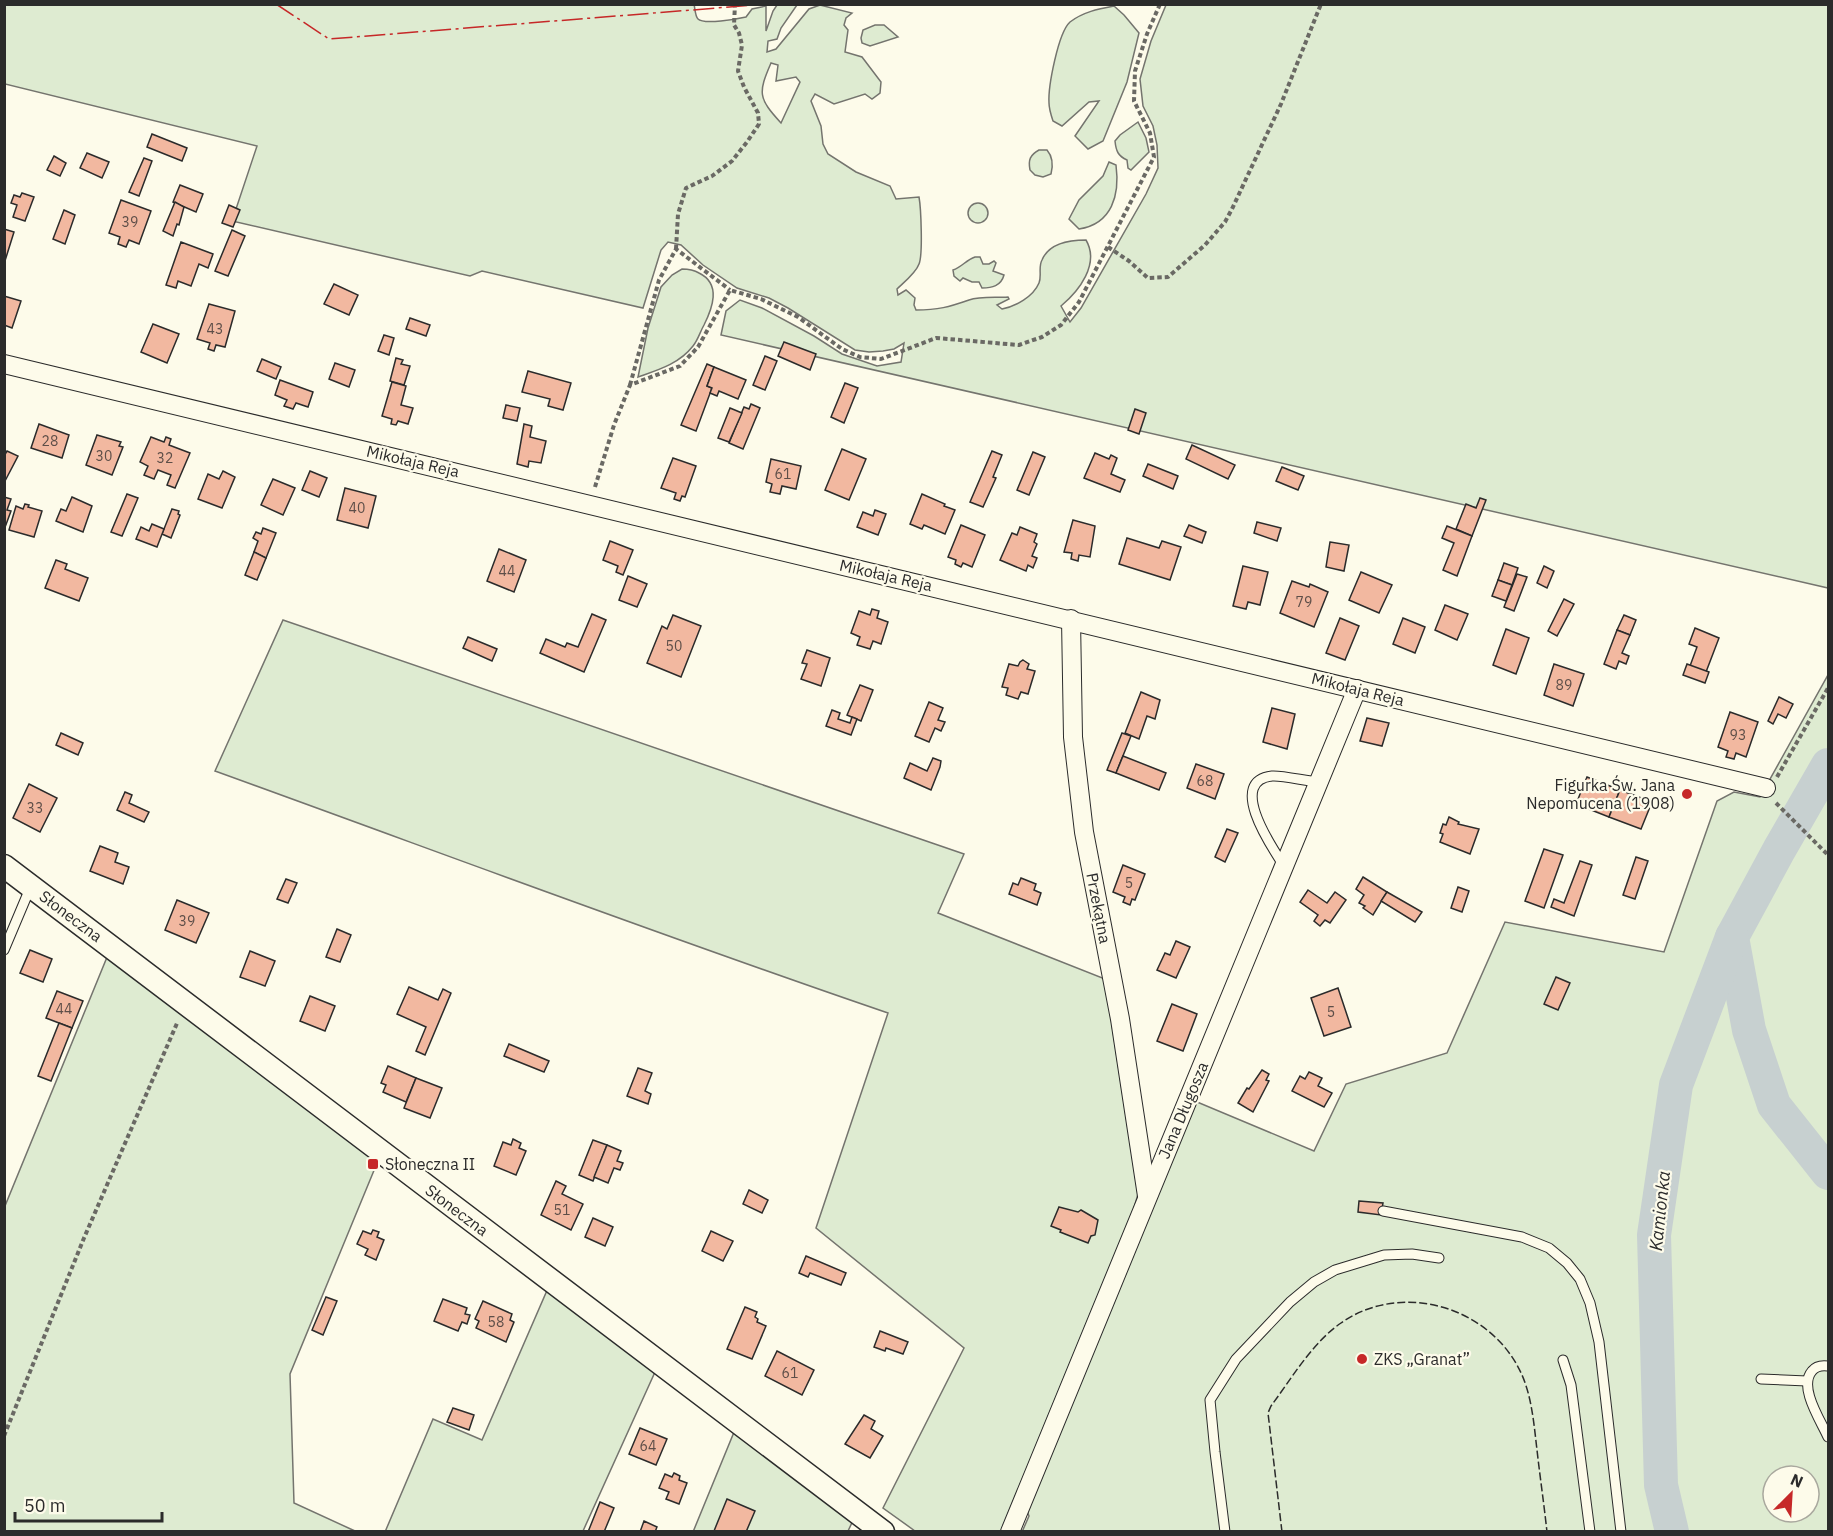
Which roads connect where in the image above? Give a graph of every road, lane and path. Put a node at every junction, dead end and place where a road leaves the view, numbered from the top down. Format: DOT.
graph roads {
  1 [pos="735,4"];
  2 [pos="1160,4"];
  3 [pos="1321,4"];
  4 [pos="1108,247"];
  5 [pos="676,249"];
  6 [pos="730,290"];
  7 [pos="4,364"];
  8 [pos="630,385"];
  9 [pos="590,504"];
  10 [pos="1071,619"];
  11 [pos="1828,688"];
  12 [pos="1357,689"];
  13 [pos="1318,782"];
  14 [pos="1770,794"];
  15 [pos="1828,855"];
  16 [pos="4,866"];
  17 [pos="1284,866"];
  18 [pos="31,886"];
  19 [pos="4,950"];
  20 [pos="186,1004"];
  21 [pos="1147,1196"];
  22 [pos="1383,1211"];
  23 [pos="1439,1258"];
  24 [pos="1563,1360"];
  25 [pos="1828,1366"];
  26 [pos="1761,1379"];
  27 [pos="1807,1381"];
  28 [pos="4,1436"];
  29 [pos="1828,1437"];
  30 [pos="883,1532"];
  31 [pos="1010,1532"];
  32 [pos="1225,1532"];
  33 [pos="1590,1532"];
  34 [pos="1621,1532"];
  1 -- 5 [label="path"];
  2 -- 4 [label="path"];
  3 -- 4 [label="path"];
  4 -- 6 [label="path"];
  5 -- 6 [label="path"];
  5 -- 8 [label="path"];
  6 -- 8 [label="path"];
  7 -- 9 [label="street, Mikołaja Reja"];
  8 -- 9 [label="path"];
  9 -- 10 [label="street, Mikołaja Reja"];
  10 -- 12 [label="street, Mikołaja Reja"];
  10 -- 21 [label="street, Przekątna"];
  11 -- 14 [label="path"];
  12 -- 13 [label="street, Jana Długosza"];
  12 -- 14 [label="street, Mikołaja Reja"];
  13 -- 17 [label="street, Jana Długosza"];
  13 -- 17 [label="lane"];
  14 -- 15 [label="path"];
  16 -- 18 [label="street, Słoneczna"];
  17 -- 21 [label="street, Jana Długosza"];
  18 -- 19 [label="lane"];
  18 -- 20 [label="street, Słoneczna"];
  20 -- 28 [label="path"];
  20 -- 30 [label="street, Słoneczna"];
  21 -- 31 [label="street, Jana Długosza"];
  22 -- 34 [label="lane"];
  23 -- 32 [label="lane"];
  24 -- 33 [label="lane"];
  25 -- 27 [label="lane"];
  26 -- 27 [label="lane"];
  27 -- 29 [label="lane"];
}
